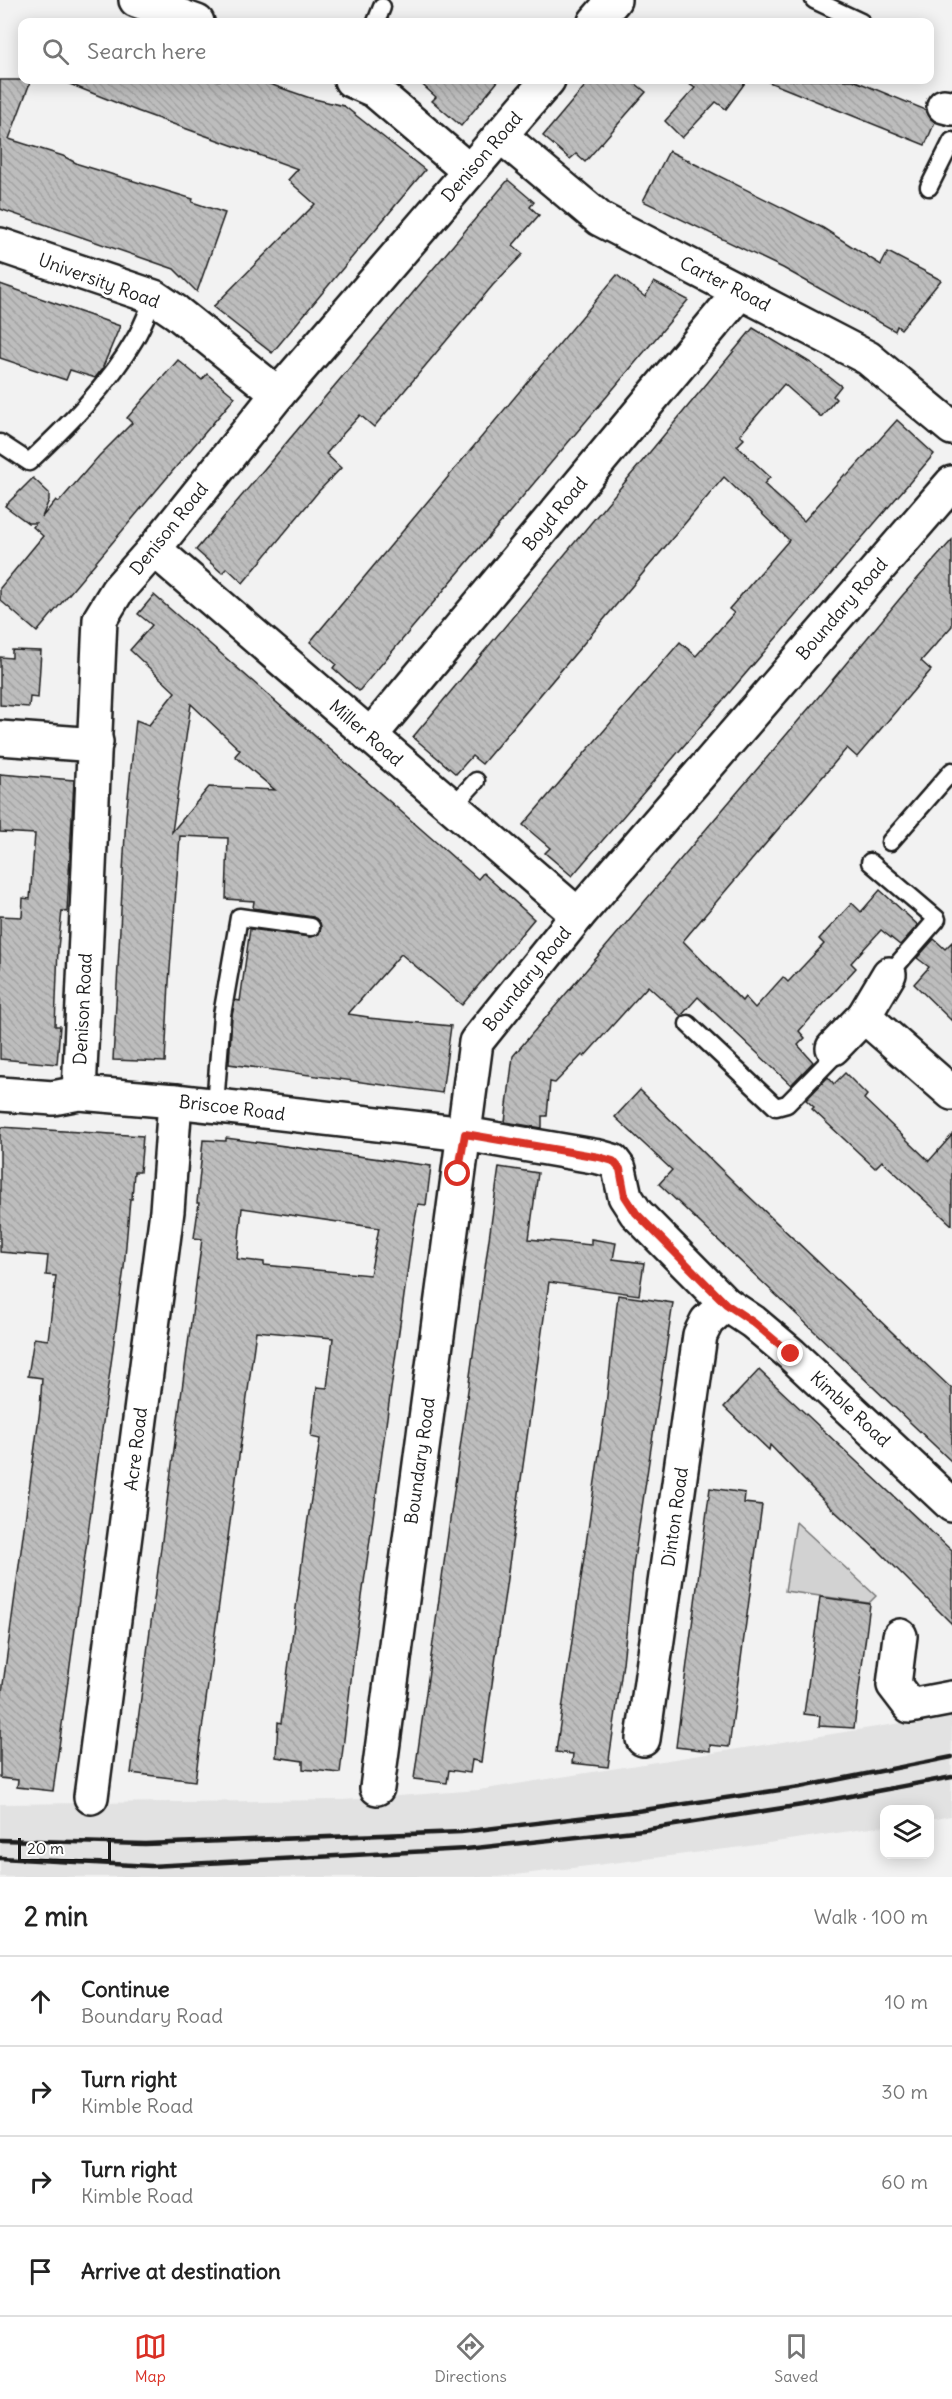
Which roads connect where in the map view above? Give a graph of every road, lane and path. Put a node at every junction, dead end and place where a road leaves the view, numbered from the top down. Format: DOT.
graph roads {
  1 [pos="136,0"];
  2 [pos="614,0"];
  3 [pos="814,0"];
  4 [pos="186,18"];
  5 [pos="599,18"];
  6 [pos="852,18"];
  7 [pos="362,84"];
  8 [pos="545,84"];
  9 [pos="501,136"];
  10 [pos="952,141"];
  11 [pos="470,171"];
  12 [pos="929,187"];
  13 [pos="0,245"];
  14 [pos="739,291"];
  15 [pos="154,297"];
  16 [pos="278,394"];
  17 [pos="952,428"];
  18 [pos="0,443"];
  19 [pos="952,483"];
  20 [pos="154,549"];
  21 [pos="370,736"];
  22 [pos="0,738"];
  23 [pos="96,742"];
  24 [pos="952,771"];
  25 [pos="476,782"];
  26 [pos="452,807"];
  27 [pos="890,842"];
  28 [pos="870,862"];
  29 [pos="578,915"];
  30 [pos="311,927"];
  31 [pos="889,974"];
  32 [pos="864,1016"];
  33 [pos="688,1024"];
  34 [pos="833,1048"];
  35 [pos="79,1093"];
  36 [pos="952,1093"];
  37 [pos="0,1094"];
  38 [pos="175,1101"];
  39 [pos="215,1105"];
  40 [pos="465,1134"];
  41 [pos="726,1304"];
  42 [pos="952,1505"];
  43 [pos="900,1636"];
  44 [pos="952,1698"];
  45 [pos="644,1739"];
  46 [pos="377,1788"];
  47 [pos="91,1797"];
  1 -- 4 [label="street"];
  2 -- 5 [label="street"];
  3 -- 6 [label="lane"];
  7 -- 11 [label="street"];
  8 -- 9 [label="street, Denison Road"];
  9 -- 11 [label="street, Denison Road"];
  9 -- 14 [label="street, Carter Road"];
  10 -- 12 [label="lane"];
  11 -- 16 [label="street, Denison Road"];
  13 -- 15 [label="street, University Road"];
  14 -- 17 [label="street, Carter Road"];
  14 -- 21 [label="street, Boyd Road"];
  15 -- 16 [label="street, University Road"];
  15 -- 18 [label="lane"];
  16 -- 20 [label="street, Denison Road"];
  19 -- 29 [label="street, Boundary Road"];
  20 -- 21 [label="street, Miller Road"];
  20 -- 23 [label="street, Denison Road"];
  21 -- 26 [label="street, Miller Road"];
  22 -- 23 [label="street"];
  23 -- 35 [label="street, Denison Road"];
  24 -- 27 [label="lane"];
  25 -- 26 [label="lane"];
  26 -- 29 [label="street, Miller Road"];
  28 -- 31 [label="lane"];
  29 -- 40 [label="street, Boundary Road"];
  30 -- 39 [label="lane"];
  31 -- 32 [label="street"];
  32 -- 34 [label="street"];
  32 -- 36 [label="street"];
  33 -- 34 [label="lane"];
  35 -- 37 [label="street, Briscoe Road"];
  35 -- 38 [label="street, Briscoe Road"];
  38 -- 39 [label="street, Briscoe Road"];
  38 -- 47 [label="street, Acre Road"];
  39 -- 40 [label="street, Briscoe Road"];
  40 -- 41 [label="street, Kimble Road"];
  40 -- 46 [label="street, Boundary Road"];
  41 -- 42 [label="street, Kimble Road"];
  41 -- 45 [label="street, Dinton Road"];
  43 -- 44 [label="street"];
}
